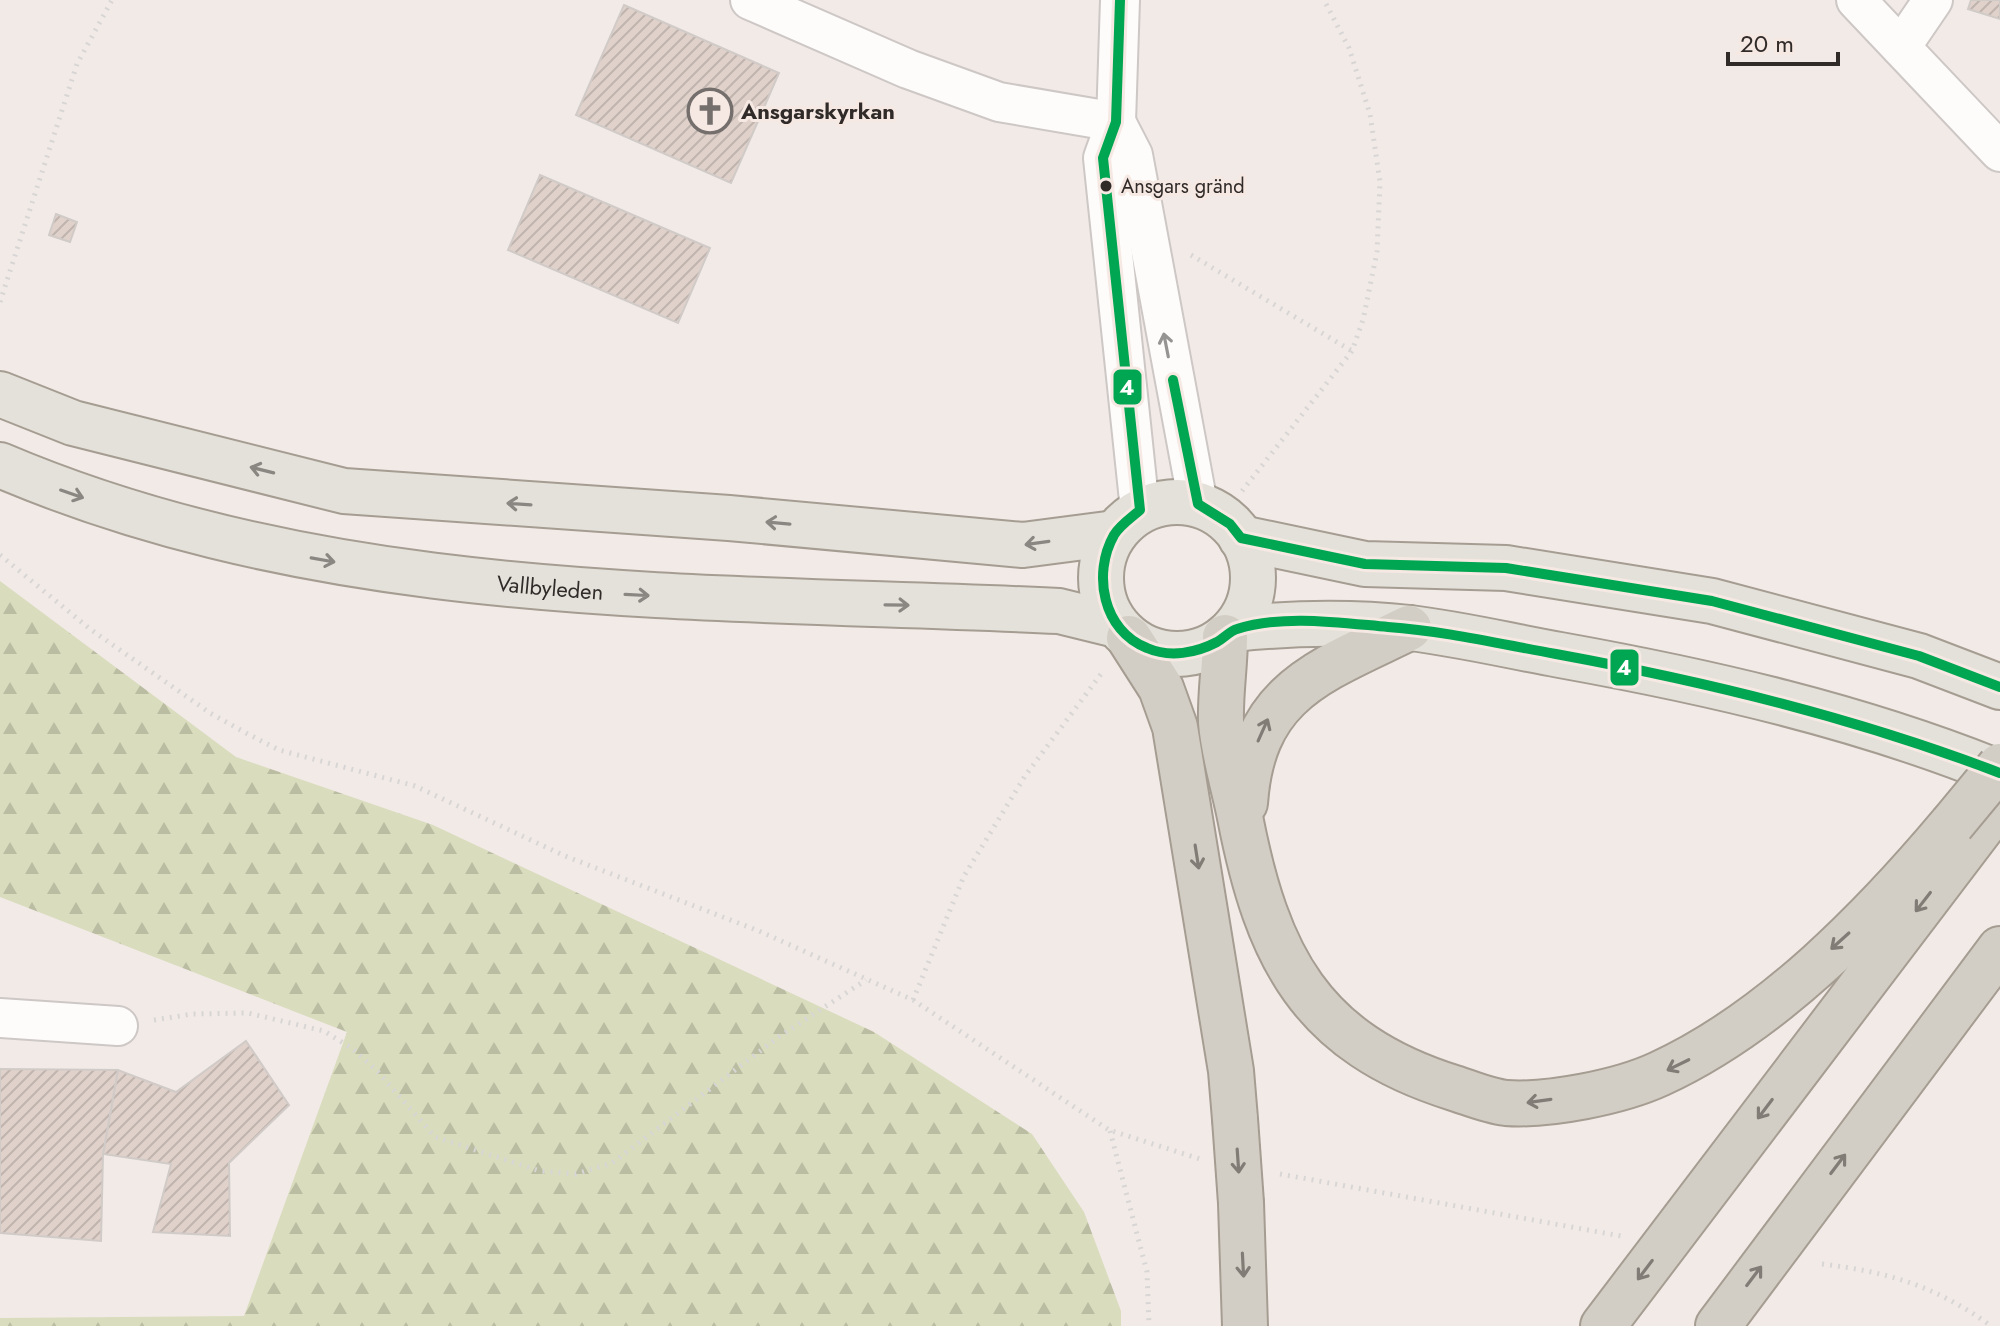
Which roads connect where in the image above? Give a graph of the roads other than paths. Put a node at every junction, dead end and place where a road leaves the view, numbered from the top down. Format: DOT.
graph roads {
  1 [pos="750,0"];
  2 [pos="1120,0"];
  3 [pos="1856,0"];
  4 [pos="1933,0"];
  5 [pos="1901,47"];
  6 [pos="1116,122"];
  7 [pos="2000,152"];
  8 [pos="0,394"];
  9 [pos="0,465"];
  10 [pos="1198,504"];
  11 [pos="1127,522"];
  12 [pos="1241,538"];
  13 [pos="1409,628"];
  14 [pos="1230,633"];
  15 [pos="1117,644"];
  16 [pos="2000,687"];
  17 [pos="2000,766"];
  18 [pos="2000,773"];
  19 [pos="2000,803"];
  20 [pos="1962,832"];
  21 [pos="1243,833"];
  22 [pos="2000,949"];
  23 [pos="0,1018"];
  24 [pos="118,1026"];
  25 [pos="1245,1326"];
  26 [pos="1603,1326"];
  27 [pos="1718,1326"];
  1 -- 6 [label="street"];
  2 -- 6 [label="street"];
  3 -- 5 [label="street"];
  4 -- 5 [label="street"];
  5 -- 7 [label="street"];
  10 -- 6 [label="street, one-way"];
  6 -- 11 [label="street"];
  11 -- 8 [label="main road, one-way"];
  9 -- 15 [label="main road, Vallbyleden, one-way"];
  10 -- 11 [label="main road"];
  10 -- 12 [label="main road"];
  11 -- 15 [label="main road"];
  12 -- 14 [label="main road"];
  12 -- 16 [label="main road"];
  13 -- 14 [label="main road"];
  13 -- 18 [label="main road"];
  21 -- 13 [label="highway, one-way"];
  14 -- 15 [label="main road"];
  14 -- 21 [label="highway"];
  15 -- 25 [label="highway, one-way, bridge"];
  17 -- 20 [label="highway, bridge"];
  19 -- 20 [label="highway"];
  20 -- 21 [label="highway, one-way"];
  20 -- 26 [label="highway, one-way"];
  27 -- 22 [label="highway, one-way"];
  23 -- 24 [label="street"];
}
